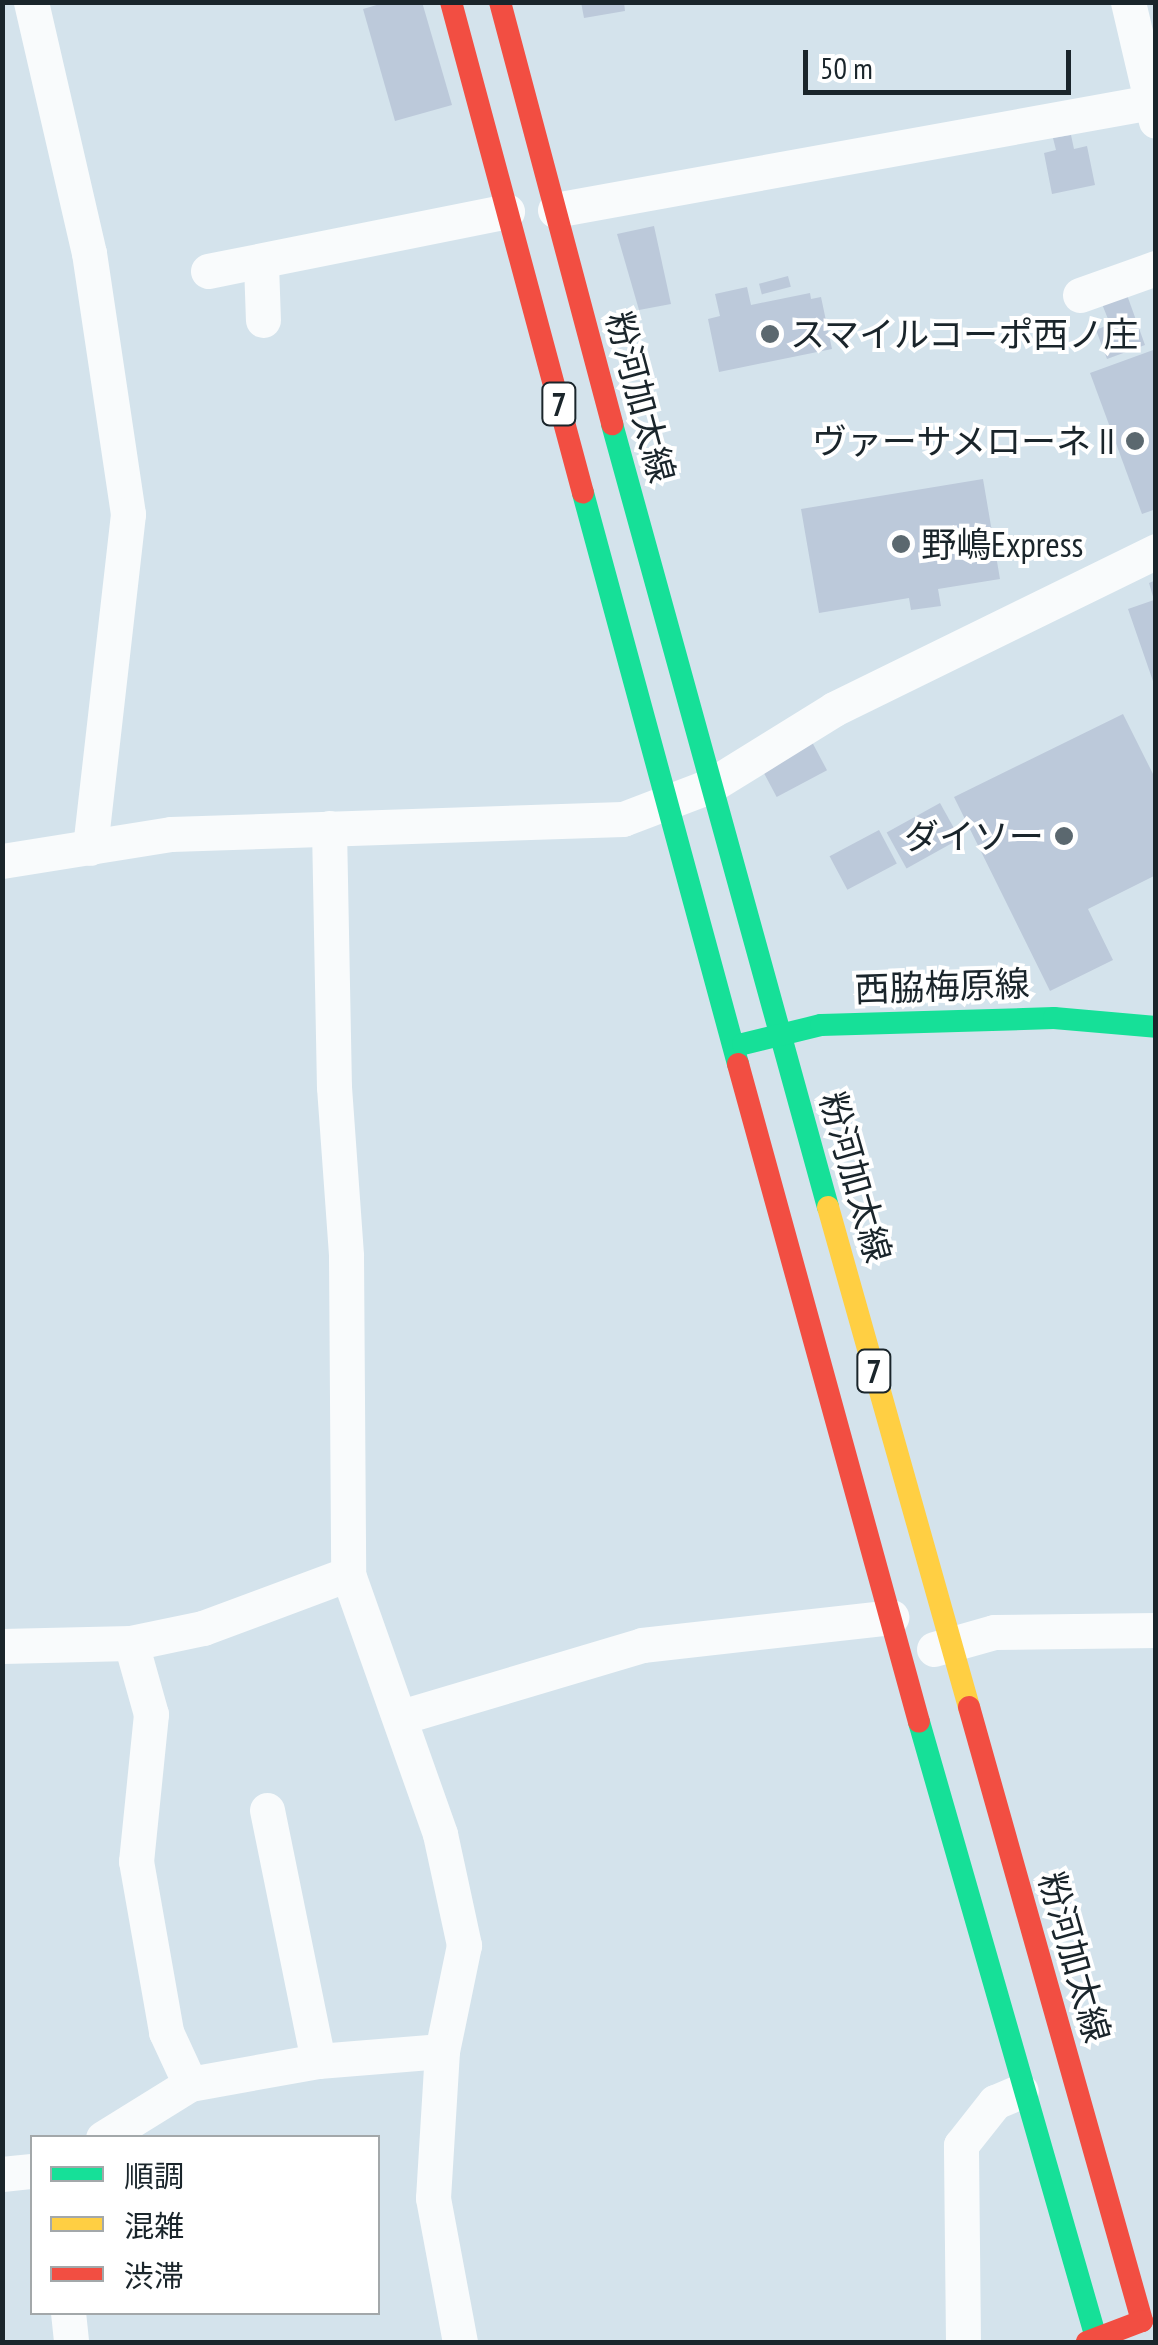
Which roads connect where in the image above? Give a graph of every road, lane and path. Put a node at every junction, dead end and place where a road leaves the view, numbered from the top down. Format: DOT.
graph roads {
  1 [pos="31,2"];
  2 [pos="451,2"];
  3 [pos="500,2"];
  4 [pos="1128,2"];
  5 [pos="1153,111"];
  6 [pos="507,210"];
  7 [pos="555,210"];
  8 [pos="261,264"];
  9 [pos="1156,268"];
  10 [pos="208,271"];
  11 [pos="1080,295"];
  12 [pos="263,320"];
  13 [pos="1156,551"];
  14 [pos="710,786"];
  15 [pos="666,805"];
  16 [pos="329,828"];
  17 [pos="90,848"];
  18 [pos="2,861"];
  19 [pos="1156,1027"];
  20 [pos="780,1035"];
  21 [pos="733,1046"];
  22 [pos="348,1574"];
  23 [pos="891,1616"];
  24 [pos="1156,1630"];
  25 [pos="130,1643"];
  26 [pos="950,1644"];
  27 [pos="2,1646"];
  28 [pos="903,1658"];
  29 [pos="401,1717"];
  30 [pos="267,1810"];
  31 [pos="442,2051"];
  32 [pos="318,2062"];
  33 [pos="190,2084"];
  34 [pos="1021,2091"];
  35 [pos="108,2135"];
  36 [pos="30,2171"];
  37 [pos="2,2174"];
  38 [pos="68,2315"];
  39 [pos="1148,2327"];
  40 [pos="1094,2341"];
  41 [pos="71,2342"];
  42 [pos="460,2342"];
  43 [pos="963,2342"];
  1 -- 17 [label="street"];
  2 -- 6 [label="main road, 粉河加太線 / 7"];
  3 -- 7 [label="main road, 粉河加太線 / 7"];
  4 -- 5 [label="street"];
  5 -- 7 [label="street"];
  6 -- 8 [label="street"];
  6 -- 15 [label="main road, 粉河加太線 / 7"];
  7 -- 14 [label="main road, 粉河加太線 / 7"];
  8 -- 10 [label="street"];
  8 -- 12 [label="street"];
  9 -- 11 [label="street"];
  13 -- 14 [label="street"];
  14 -- 15 [label="street"];
  14 -- 20 [label="main road, 粉河加太線 / 7"];
  15 -- 16 [label="street"];
  15 -- 21 [label="main road, 粉河加太線 / 7"];
  16 -- 17 [label="street"];
  16 -- 22 [label="street"];
  17 -- 18 [label="street"];
  19 -- 20 [label="main road, 西脇梅原線"];
  20 -- 21 [label="main road, 西脇梅原線"];
  20 -- 26 [label="main road, 粉河加太線 / 7"];
  21 -- 23 [label="main road, 粉河加太線 / 7"];
  22 -- 25 [label="street"];
  22 -- 29 [label="street"];
  23 -- 28 [label="main road, 粉河加太線 / 7"];
  23 -- 29 [label="street"];
  24 -- 26 [label="street"];
  25 -- 27 [label="street"];
  25 -- 33 [label="street"];
  26 -- 28 [label="street"];
  26 -- 39 [label="main road, 粉河加太線 / 7"];
  28 -- 34 [label="main road, 粉河加太線 / 7"];
  29 -- 31 [label="street"];
  30 -- 32 [label="street"];
  31 -- 32 [label="street"];
  31 -- 42 [label="street"];
  32 -- 33 [label="street"];
  33 -- 35 [label="street"];
  34 -- 40 [label="main road, 粉河加太線 / 7"];
  34 -- 43 [label="street"];
  36 -- 37 [label="street"];
  38 -- 41 [label="street"];
  39 -- 40 [label="main road, 粉河加太線 / 7"];
}
